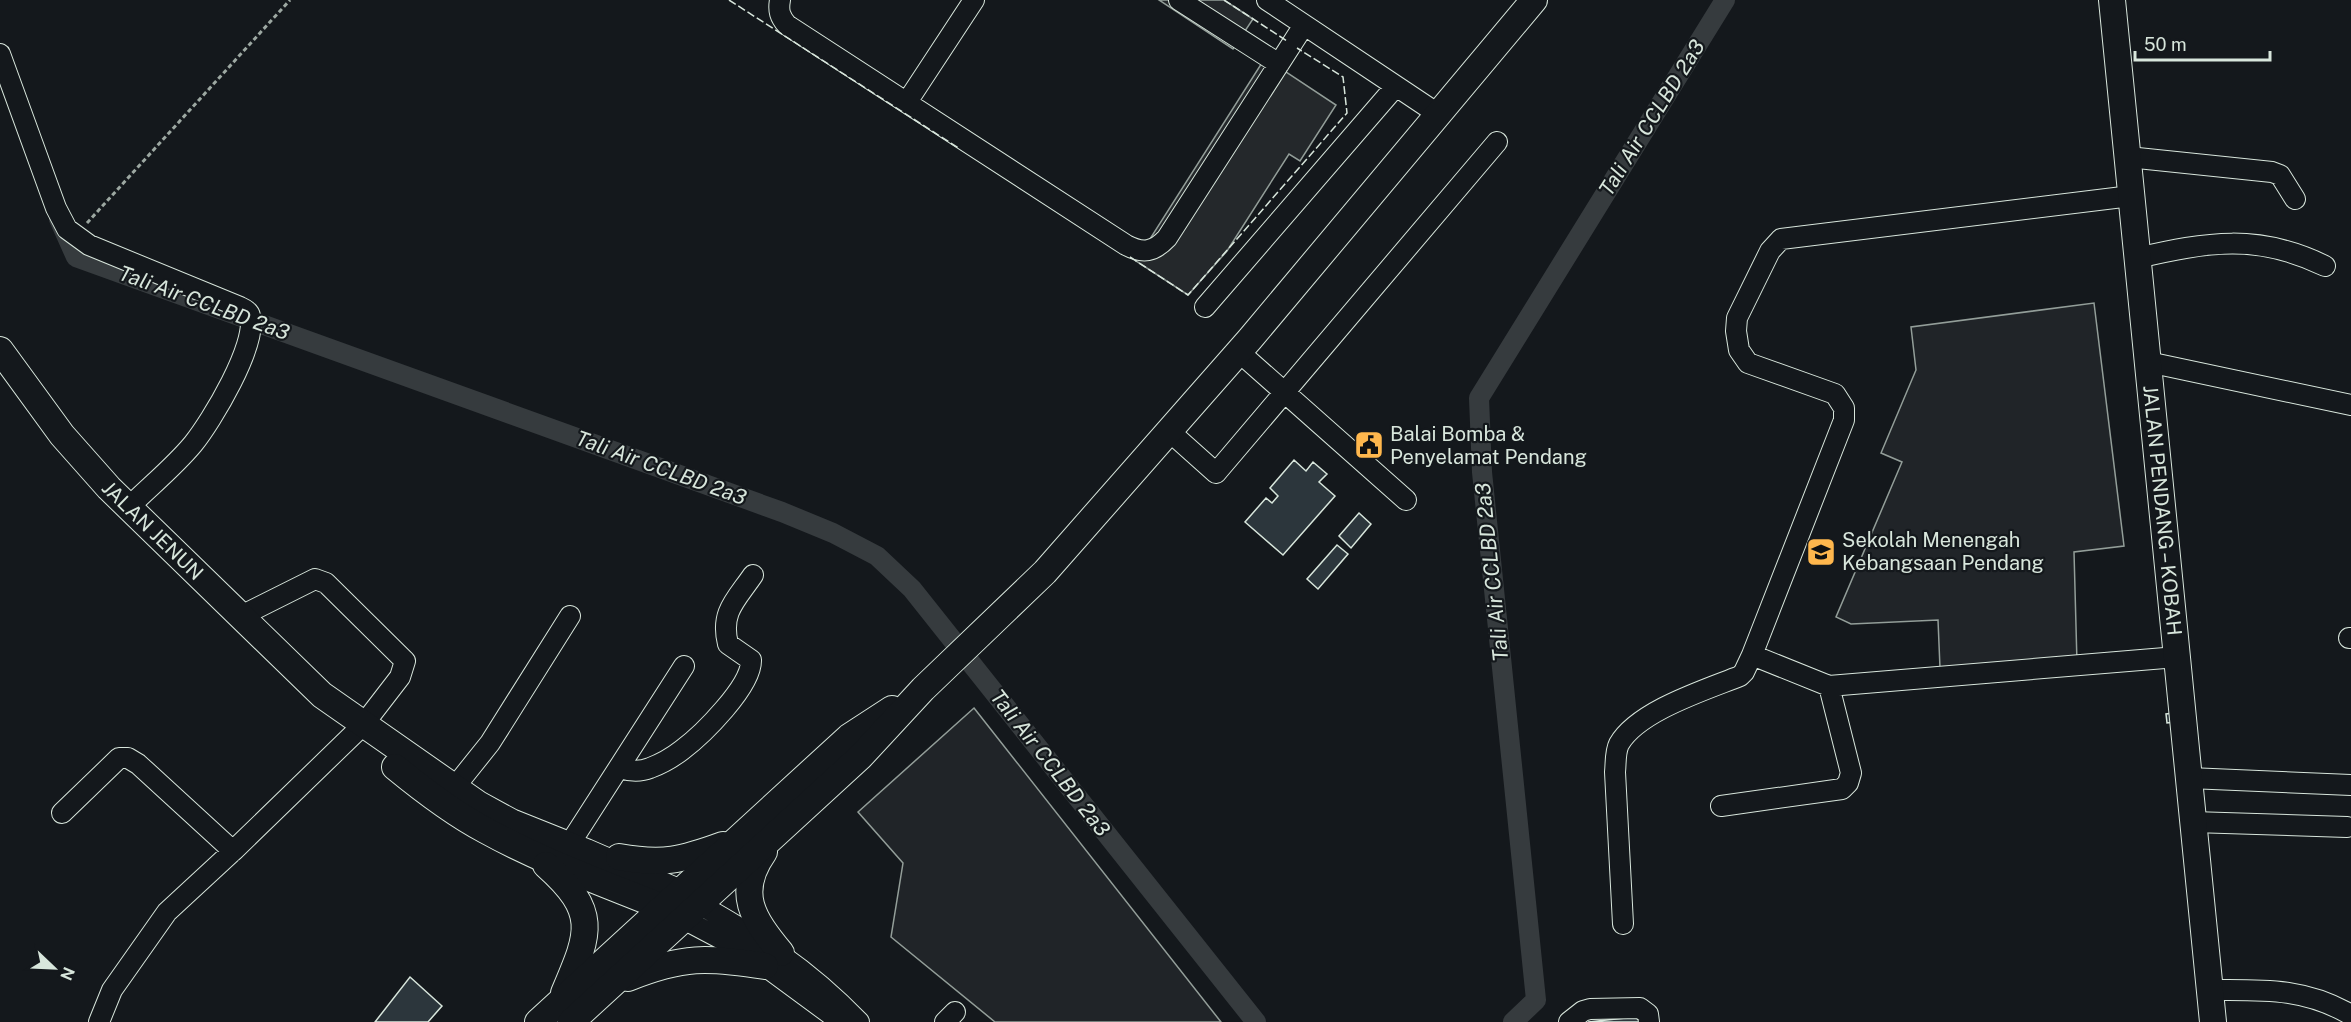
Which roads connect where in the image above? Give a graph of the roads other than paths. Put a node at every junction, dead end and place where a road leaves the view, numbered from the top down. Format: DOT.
graph roads {
  1 [pos="780,0"];
  2 [pos="974,0"];
  3 [pos="1179,0"];
  4 [pos="1267,0"];
  5 [pos="1534,0"];
  6 [pos="2112,0"];
  7 [pos="1304,25"];
  8 [pos="0,54"];
  9 [pos="1279,64"];
  10 [pos="1396,86"];
  11 [pos="906,102"];
  12 [pos="1438,114"];
  13 [pos="1497,142"];
  14 [pos="2128,157"];
  15 [pos="2131,196"];
  16 [pos="2295,199"];
  17 [pos="2138,258"];
  18 [pos="2325,266"];
  19 [pos="1204,307"];
  20 [pos="0,350"];
  21 [pos="1239,352"];
  22 [pos="2148,362"];
  23 [pos="1284,391"];
  24 [pos="2351,405"];
  25 [pos="1169,431"];
  26 [pos="1406,500"];
  27 [pos="128,508"];
  28 [pos="753,575"];
  29 [pos="241,616"];
  30 [pos="570,616"];
  31 [pos="1752,655"];
  32 [pos="2176,657"];
  33 [pos="684,666"];
  34 [pos="931,682"];
  35 [pos="1829,686"];
  36 [pos="358,729"];
  37 [pos="618,768"];
  38 [pos="2188,778"];
  39 [pos="2351,784"];
  40 [pos="454,788"];
  41 [pos="1721,806"];
  42 [pos="62,813"];
  43 [pos="2193,822"];
  44 [pos="787,824"];
  45 [pos="2348,827"];
  46 [pos="734,841"];
  47 [pos="577,848"];
  48 [pos="233,851"];
  49 [pos="534,854"];
  50 [pos="681,906"];
  51 [pos="1623,924"];
  52 [pos="773,960"];
  53 [pos="612,984"];
  54 [pos="2209,990"];
  55 [pos="565,1012"];
  56 [pos="2351,1014"];
  57 [pos="99,1022"];
  58 [pos="538,1022"];
  59 [pos="841,1022"];
  60 [pos="859,1022"];
  61 [pos="1569,1022"];
  62 [pos="1649,1022"];
  63 [pos="2212,1022"];
  1 -- 11 [label="street"];
  2 -- 11 [label="street"];
  3 -- 9 [label="street"];
  4 -- 7 [label="street"];
  5 -- 12 [label="main road"];
  6 -- 14 [label="main road, JALAN PENDANG – KOBAH"];
  7 -- 9 [label="street"];
  7 -- 10 [label="street"];
  8 -- 27 [label="street"];
  9 -- 11 [label="street"];
  10 -- 12 [label="street"];
  10 -- 19 [label="street"];
  12 -- 21 [label="main road"];
  13 -- 23 [label="street"];
  14 -- 15 [label="main road, JALAN PENDANG – KOBAH"];
  14 -- 16 [label="street"];
  15 -- 17 [label="main road, JALAN PENDANG – KOBAH"];
  15 -- 31 [label="street"];
  17 -- 18 [label="street"];
  17 -- 22 [label="main road, JALAN PENDANG – KOBAH"];
  20 -- 27 [label="main road, JALAN JENUN"];
  21 -- 23 [label="street"];
  21 -- 25 [label="main road"];
  22 -- 24 [label="street"];
  22 -- 32 [label="main road, JALAN PENDANG – KOBAH"];
  23 -- 25 [label="street"];
  23 -- 26 [label="street"];
  25 -- 34 [label="main road"];
  27 -- 29 [label="main road, JALAN JENUN"];
  28 -- 37 [label="street"];
  29 -- 36 [label="main road, JALAN JENUN"];
  29 -- 36 [label="street"];
  30 -- 40 [label="street"];
  31 -- 35 [label="street"];
  31 -- 51 [label="street"];
  32 -- 35 [label="street"];
  32 -- 38 [label="main road, JALAN PENDANG – KOBAH"];
  33 -- 37 [label="street"];
  34 -- 44 [label="main road"];
  34 -- 46 [label="main road"];
  35 -- 41 [label="street"];
  36 -- 40 [label="main road"];
  36 -- 48 [label="street"];
  36 -- 49 [label="main road"];
  37 -- 47 [label="street"];
  38 -- 39 [label="street"];
  38 -- 43 [label="main road, JALAN PENDANG – KOBAH"];
  40 -- 47 [label="main road"];
  42 -- 48 [label="street"];
  43 -- 45 [label="street"];
  43 -- 54 [label="main road, JALAN PENDANG – KOBAH"];
  44 -- 50 [label="main road"];
  44 -- 52 [label="main road"];
  46 -- 47 [label="main road"];
  46 -- 50 [label="main road"];
  47 -- 50 [label="main road"];
  48 -- 57 [label="street"];
  49 -- 50 [label="main road"];
  49 -- 55 [label="main road"];
  50 -- 52 [label="street"];
  50 -- 53 [label="main road"];
  50 -- 55 [label="main road"];
  52 -- 53 [label="main road"];
  52 -- 59 [label="street"];
  52 -- 60 [label="street"];
  53 -- 55 [label="main road"];
  54 -- 56 [label="street"];
  54 -- 63 [label="main road, JALAN PENDANG – KOBAH"];
  55 -- 58 [label="main road"];
  61 -- 62 [label="street"];
}
